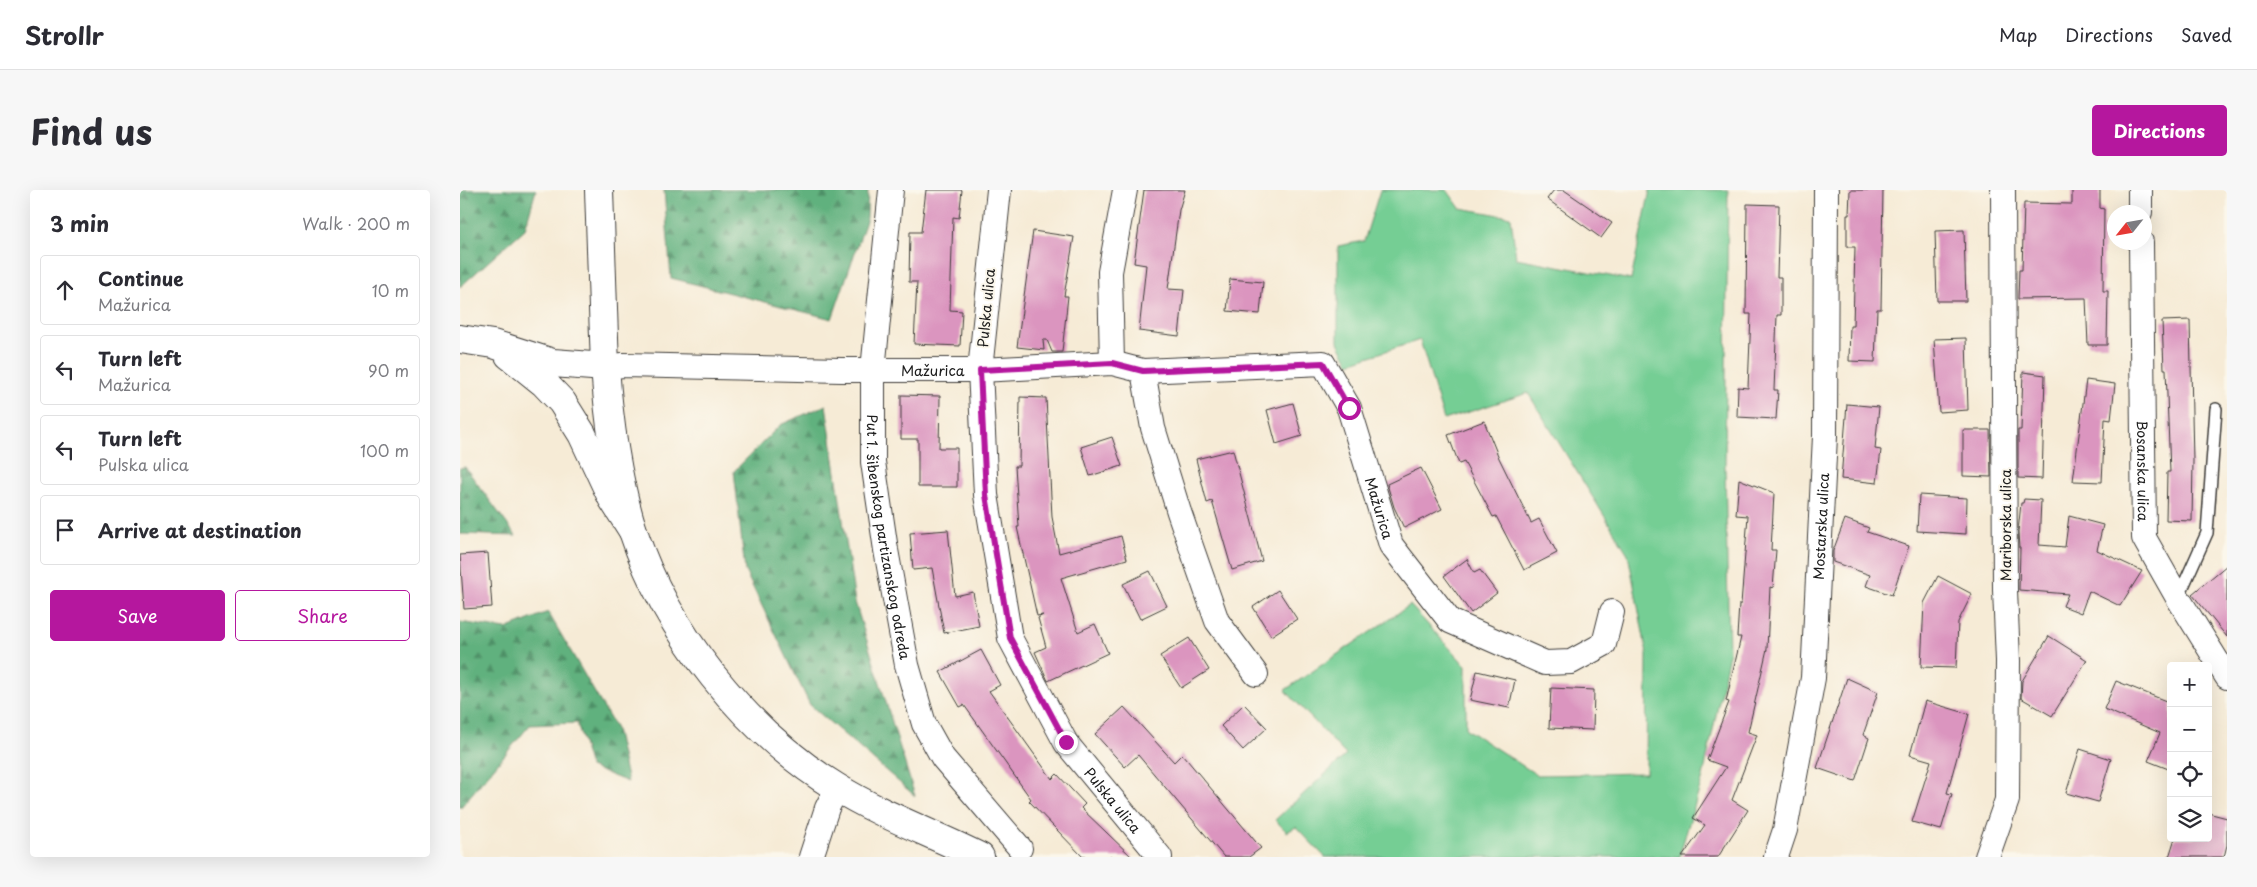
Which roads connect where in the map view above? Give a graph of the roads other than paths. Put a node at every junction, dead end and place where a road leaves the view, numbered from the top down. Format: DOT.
graph roads {
  1 [pos="891,190"];
  2 [pos="999,190"];
  3 [pos="1124,190"];
  4 [pos="1826,190"];
  5 [pos="2004,190"];
  6 [pos="2140,190"];
  7 [pos="599,191"];
  8 [pos="2140,205"];
  9 [pos="2141,250"];
  10 [pos="460,339"];
  11 [pos="493,344"];
  12 [pos="1112,363"];
  13 [pos="605,367"];
  14 [pos="873,370"];
  15 [pos="980,370"];
  16 [pos="1143,371"];
  17 [pos="2216,409"];
  18 [pos="633,531"];
  19 [pos="2178,598"];
  20 [pos="1612,612"];
  21 [pos="1256,674"];
  22 [pos="2227,677"];
  23 [pos="837,788"];
  24 [pos="1020,848"];
  25 [pos="811,857"];
  26 [pos="980,857"];
  27 [pos="1160,857"];
  28 [pos="1776,857"];
  29 [pos="1987,857"];
  1 -- 14 [label="street, Put 1. šibenskog partizanskog odreda"];
  2 -- 15 [label="street, Pulska ulica"];
  3 -- 12 [label="street"];
  4 -- 28 [label="street, Mostarska ulica"];
  5 -- 29 [label="street, Mariborska ulica"];
  6 -- 8 [label="street"];
  7 -- 13 [label="street"];
  9 -- 19 [label="street, Bosanska ulica"];
  10 -- 11 [label="street"];
  11 -- 13 [label="street"];
  11 -- 18 [label="street"];
  12 -- 15 [label="street, Mažurica"];
  12 -- 16 [label="street, Mažurica"];
  13 -- 14 [label="street, Mažurica"];
  13 -- 18 [label="street"];
  14 -- 15 [label="street, Mažurica"];
  14 -- 24 [label="street, Put 1. šibenskog partizanskog odreda"];
  15 -- 27 [label="street, Pulska ulica"];
  16 -- 20 [label="street, Mažurica"];
  16 -- 21 [label="street"];
  17 -- 19 [label="lane"];
  18 -- 23 [label="street"];
  19 -- 22 [label="street, Bosanska ulica"];
  23 -- 25 [label="street"];
  23 -- 26 [label="street"];
}
